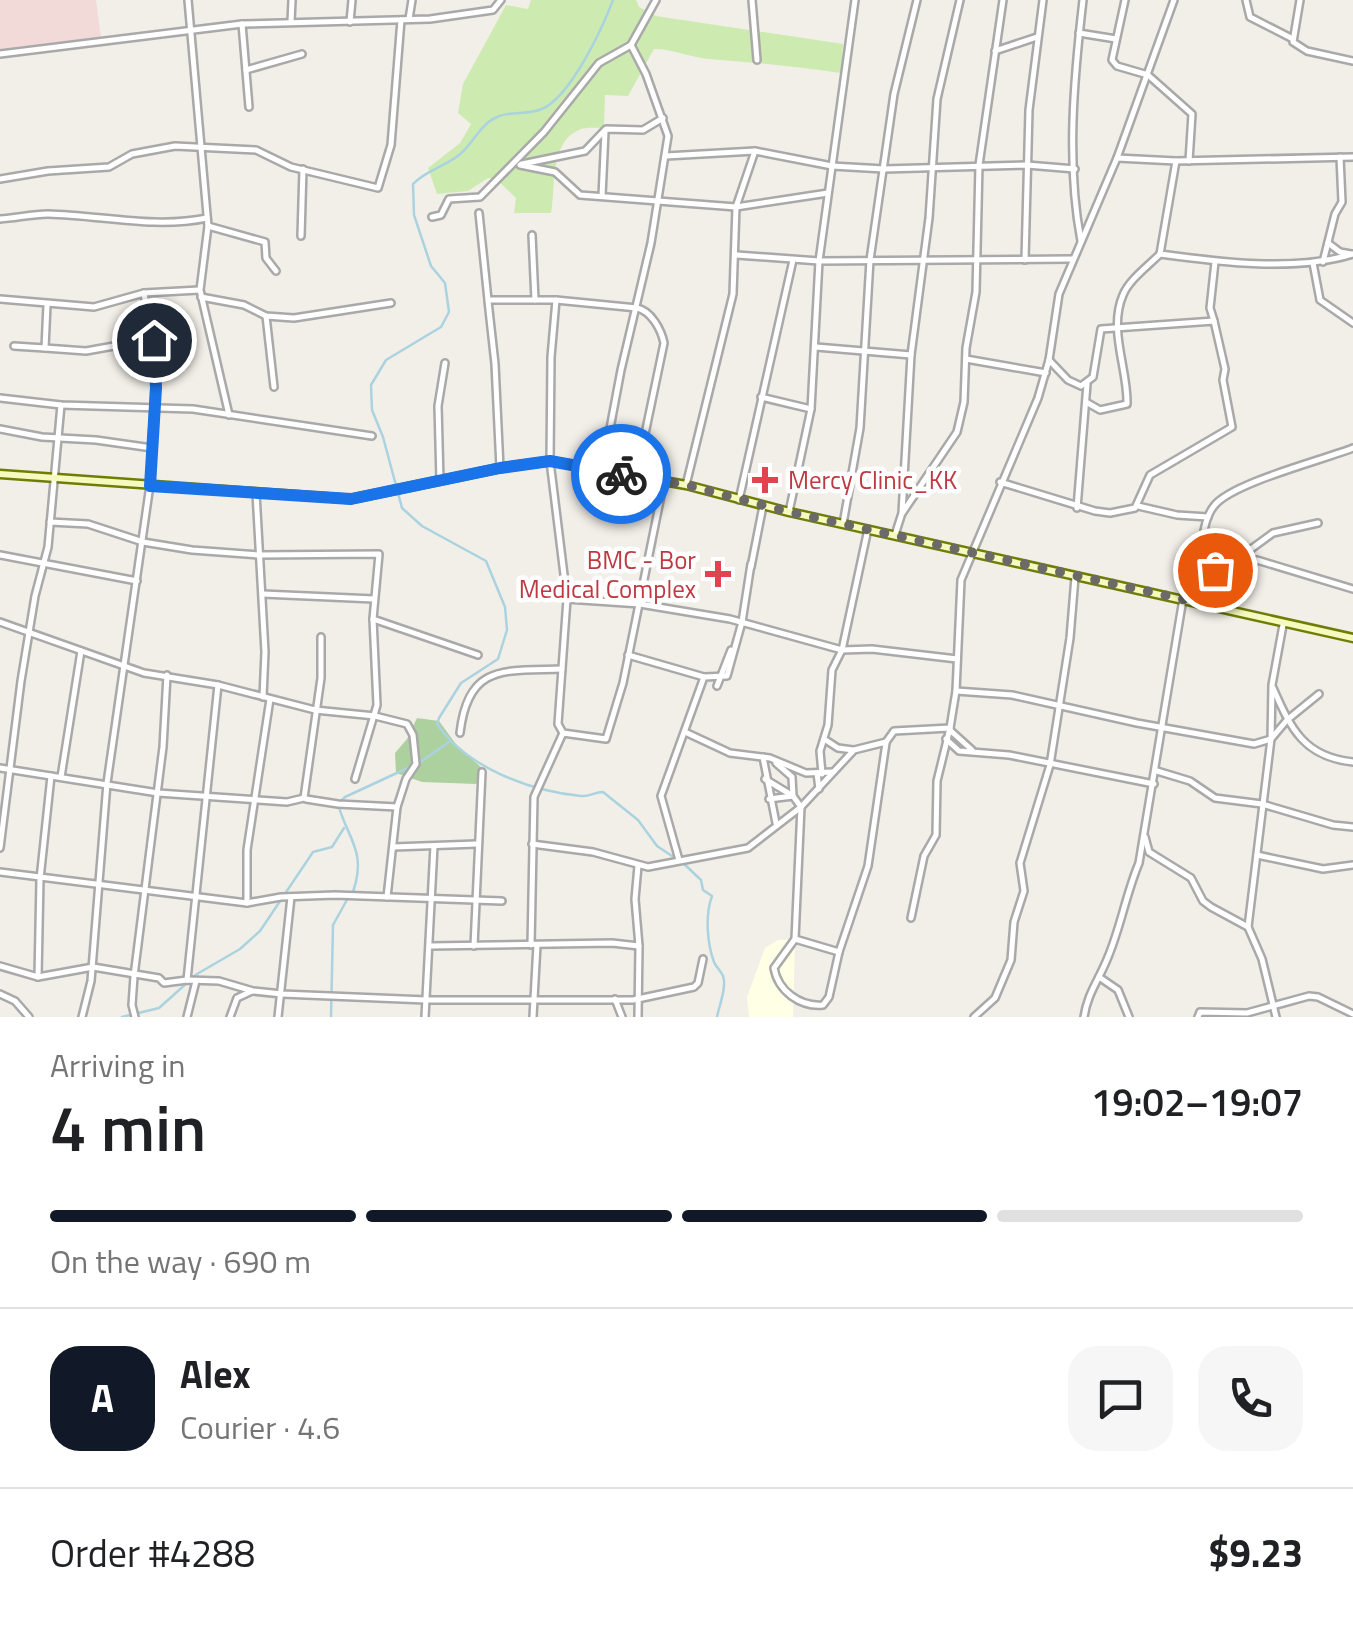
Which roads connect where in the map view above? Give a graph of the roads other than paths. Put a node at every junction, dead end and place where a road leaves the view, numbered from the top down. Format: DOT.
graph roads {
  1 [pos="188,0"];
  2 [pos="292,0"];
  3 [pos="352,0"];
  4 [pos="412,0"];
  5 [pos="502,0"];
  6 [pos="656,0"];
  7 [pos="752,0"];
  8 [pos="855,0"];
  9 [pos="917,0"];
  10 [pos="1003,0"];
  11 [pos="1043,0"];
  12 [pos="1083,0"];
  13 [pos="1125,0"];
  14 [pos="1174,0"];
  15 [pos="1246,0"];
  16 [pos="1300,0"];
  17 [pos="962,1"];
  18 [pos="409,19"];
  19 [pos="400,20"];
  20 [pos="291,22"];
  21 [pos="350,22"];
  22 [pos="242,24"];
  23 [pos="192,30"];
  24 [pos="1080,33"];
  25 [pos="1037,36"];
  26 [pos="1116,39"];
  27 [pos="1293,39"];
  28 [pos="630,45"];
  29 [pos="994,50"];
  30 [pos="0,54"];
  31 [pos="302,54"];
  32 [pos="757,60"];
  33 [pos="1353,62"];
  34 [pos="246,70"];
  35 [pos="1148,75"];
  36 [pos="248,107"];
  37 [pos="663,118"];
  38 [pos="606,129"];
  39 [pos="200,148"];
  40 [pos="755,150"];
  41 [pos="666,156"];
  42 [pos="1340,157"];
  43 [pos="1353,157"];
  44 [pos="1117,158"];
  45 [pos="1176,161"];
  46 [pos="1189,161"];
  47 [pos="979,164"];
  48 [pos="520,165"];
  49 [pos="1026,165"];
  50 [pos="832,166"];
  51 [pos="303,168"];
  52 [pos="510,168"];
  53 [pos="934,168"];
  54 [pos="884,169"];
  55 [pos="1075,169"];
  56 [pos="0,178"];
  57 [pos="828,192"];
  58 [pos="602,196"];
  59 [pos="660,199"];
  60 [pos="736,208"];
  61 [pos="479,213"];
  62 [pos="432,217"];
  63 [pos="207,218"];
  64 [pos="0,219"];
  65 [pos="208,226"];
  66 [pos="532,235"];
  67 [pos="301,236"];
  68 [pos="1081,242"];
  69 [pos="1328,243"];
  70 [pos="737,254"];
  71 [pos="1160,254"];
  72 [pos="1352,254"];
  73 [pos="1072,259"];
  74 [pos="793,260"];
  75 [pos="870,260"];
  76 [pos="1024,260"];
  77 [pos="820,261"];
  78 [pos="924,262"];
  79 [pos="975,262"];
  80 [pos="1216,262"];
  81 [pos="1323,262"];
  82 [pos="1313,264"];
  83 [pos="487,269"];
  84 [pos="276,271"];
  85 [pos="144,293"];
  86 [pos="200,294"];
  87 [pos="0,298"];
  88 [pos="488,300"];
  89 [pos="535,300"];
  90 [pos="556,300"];
  91 [pos="391,303"];
  92 [pos="47,306"];
  93 [pos="636,308"];
  94 [pos="266,316"];
  95 [pos="1214,320"];
  96 [pos="1353,323"];
  97 [pos="1117,327"];
  98 [pos="154,340"];
  99 [pos="14,346"];
  100 [pos="816,347"];
  101 [pos="45,348"];
  102 [pos="867,352"];
  103 [pos="911,355"];
  104 [pos="966,359"];
  105 [pos="1049,360"];
  106 [pos="445,364"];
  107 [pos="1046,373"];
  108 [pos="1087,384"];
  109 [pos="274,387"];
  110 [pos="761,397"];
  111 [pos="0,398"];
  112 [pos="1086,402"];
  113 [pos="61,405"];
  114 [pos="154,406"];
  115 [pos="811,410"];
  116 [pos="229,415"];
  117 [pos="0,428"];
  118 [pos="372,436"];
  119 [pos="60,438"];
  120 [pos="152,448"];
  121 [pos="1353,448"];
  122 [pos="550,461"];
  123 [pos="500,468"];
  124 [pos="602,471"];
  125 [pos="0,474"];
  126 [pos="55,477"];
  127 [pos="636,477"];
  128 [pos="440,481"];
  129 [pos="664,481"];
  130 [pos="1000,482"];
  131 [pos="686,485"];
  132 [pos="150,486"];
  133 [pos="256,494"];
  134 [pos="739,500"];
  135 [pos="763,506"];
  136 [pos="1138,506"];
  137 [pos="1076,508"];
  138 [pos="789,512"];
  139 [pos="902,513"];
  140 [pos="1208,517"];
  141 [pos="50,522"];
  142 [pos="1318,523"];
  143 [pos="843,524"];
  144 [pos="868,530"];
  145 [pos="896,536"];
  146 [pos="143,542"];
  147 [pos="972,552"];
  148 [pos="0,555"];
  149 [pos="258,556"];
  150 [pos="1234,562"];
  151 [pos="44,565"];
  152 [pos="1200,567"];
  153 [pos="1075,576"];
  154 [pos="138,581"];
  155 [pos="1353,589"];
  156 [pos="263,594"];
  157 [pos="566,598"];
  158 [pos="374,599"];
  159 [pos="1185,599"];
  160 [pos="640,604"];
  161 [pos="373,619"];
  162 [pos="0,622"];
  163 [pos="742,622"];
  164 [pos="1283,625"];
  165 [pos="30,634"];
  166 [pos="321,637"];
  167 [pos="1353,638"];
  168 [pos="842,650"];
  169 [pos="81,651"];
  170 [pos="478,655"];
  171 [pos="628,655"];
  172 [pos="957,658"];
  173 [pos="124,666"];
  174 [pos="562,669"];
  175 [pos="167,675"];
  176 [pos="704,677"];
  177 [pos="218,684"];
  178 [pos="1272,685"];
  179 [pos="717,686"];
  180 [pos="956,691"];
  181 [pos="1320,694"];
  182 [pos="266,698"];
  183 [pos="1058,706"];
  184 [pos="315,710"];
  185 [pos="375,716"];
  186 [pos="1287,720"];
  187 [pos="1161,727"];
  188 [pos="950,730"];
  189 [pos="460,732"];
  190 [pos="685,732"];
  191 [pos="563,733"];
  192 [pos="824,739"];
  193 [pos="946,739"];
  194 [pos="1271,740"];
  195 [pos="886,742"];
  196 [pos="854,750"];
  197 [pos="975,752"];
  198 [pos="767,757"];
  199 [pos="1353,762"];
  200 [pos="1050,765"];
  201 [pos="0,768"];
  202 [pos="12,770"];
  203 [pos="1156,771"];
  204 [pos="482,772"];
  205 [pos="834,772"];
  206 [pos="822,774"];
  207 [pos="51,776"];
  208 [pos="61,778"];
  209 [pos="355,779"];
  210 [pos="765,779"];
  211 [pos="108,784"];
  212 [pos="1154,784"];
  213 [pos="819,789"];
  214 [pos="158,793"];
  215 [pos="206,795"];
  216 [pos="793,796"];
  217 [pos="303,798"];
  218 [pos="769,798"];
  219 [pos="256,799"];
  220 [pos="1262,804"];
  221 [pos="398,807"];
  222 [pos="801,808"];
  223 [pos="776,824"];
  224 [pos="1353,827"];
  225 [pos="1144,829"];
  226 [pos="478,844"];
  227 [pos="532,844"];
  228 [pos="434,846"];
  229 [pos="393,847"];
  230 [pos="0,848"];
  231 [pos="1257,855"];
  232 [pos="679,860"];
  233 [pos="638,865"];
  234 [pos="1353,866"];
  235 [pos="0,872"];
  236 [pos="40,879"];
  237 [pos="97,886"];
  238 [pos="146,891"];
  239 [pos="196,895"];
  240 [pos="292,897"];
  241 [pos="387,897"];
  242 [pos="432,898"];
  243 [pos="476,900"];
  244 [pos="502,900"];
  245 [pos="247,903"];
  246 [pos="911,918"];
  247 [pos="1248,927"];
  248 [pos="795,939"];
  249 [pos="534,945"];
  250 [pos="430,946"];
  251 [pos="474,946"];
  252 [pos="508,946"];
  253 [pos="639,946"];
  254 [pos="839,952"];
  255 [pos="704,958"];
  256 [pos="0,966"];
  257 [pos="92,966"];
  258 [pos="134,976"];
  259 [pos="38,977"];
  260 [pos="1099,977"];
  261 [pos="187,980"];
  262 [pos="196,982"];
  263 [pos="252,991"];
  264 [pos="0,994"];
  265 [pos="282,994"];
  266 [pos="534,999"];
  267 [pos="615,999"];
  268 [pos="640,999"];
  269 [pos="426,1000"];
  270 [pos="1272,1005"];
  271 [pos="1353,1014"];
  272 [pos="30,1017"];
  273 [pos="82,1017"];
  274 [pos="136,1017"];
  275 [pos="188,1017"];
  276 [pos="230,1017"];
  277 [pos="278,1017"];
  278 [pos="425,1017"];
  279 [pos="533,1017"];
  280 [pos="622,1017"];
  281 [pos="638,1017"];
  282 [pos="974,1017"];
  283 [pos="1084,1017"];
  284 [pos="1129,1017"];
  285 [pos="1198,1017"];
  286 [pos="1276,1017"];
  1 -- 23 [label="street"];
  2 -- 20 [label="street"];
  3 -- 21 [label="street"];
  4 -- 18 [label="street"];
  5 -- 18 [label="street"];
  6 -- 28 [label="street"];
  7 -- 32 [label="street"];
  8 -- 50 [label="street"];
  9 -- 54 [label="street"];
  10 -- 29 [label="street"];
  11 -- 25 [label="street"];
  12 -- 24 [label="street"];
  13 -- 26 [label="street"];
  14 -- 35 [label="street"];
  15 -- 27 [label="street"];
  16 -- 27 [label="street"];
  17 -- 53 [label="street"];
  18 -- 19 [label="street"];
  19 -- 21 [label="street"];
  19 -- 51 [label="street"];
  20 -- 21 [label="street"];
  20 -- 22 [label="street"];
  22 -- 23 [label="street"];
  22 -- 34 [label="street"];
  23 -- 30 [label="street"];
  23 -- 39 [label="street"];
  24 -- 26 [label="street"];
  24 -- 55 [label="street"];
  25 -- 29 [label="street"];
  25 -- 49 [label="street"];
  26 -- 35 [label="street"];
  27 -- 33 [label="street"];
  28 -- 37 [label="street"];
  28 -- 52 [label="street"];
  29 -- 47 [label="street"];
  31 -- 34 [label="street"];
  34 -- 36 [label="street"];
  35 -- 44 [label="street"];
  35 -- 46 [label="street"];
  37 -- 38 [label="street"];
  37 -- 41 [label="street"];
  38 -- 48 [label="street"];
  38 -- 58 [label="street"];
  39 -- 51 [label="street"];
  39 -- 56 [label="street"];
  39 -- 63 [label="street"];
  40 -- 41 [label="street"];
  40 -- 50 [label="street"];
  40 -- 60 [label="street"];
  41 -- 59 [label="street"];
  42 -- 43 [label="street"];
  42 -- 46 [label="street"];
  42 -- 69 [label="street"];
  44 -- 45 [label="street"];
  44 -- 68 [label="street"];
  45 -- 46 [label="street"];
  45 -- 71 [label="street"];
  47 -- 49 [label="street"];
  47 -- 53 [label="street"];
  47 -- 79 [label="street"];
  48 -- 52 [label="street"];
  48 -- 58 [label="street"];
  49 -- 55 [label="street"];
  49 -- 76 [label="street"];
  50 -- 54 [label="street"];
  50 -- 57 [label="street"];
  51 -- 67 [label="street"];
  52 -- 62 [label="street"];
  53 -- 54 [label="street"];
  53 -- 78 [label="street"];
  54 -- 75 [label="street"];
  55 -- 68 [label="street"];
  57 -- 60 [label="street"];
  57 -- 77 [label="street"];
  58 -- 59 [label="street"];
  59 -- 60 [label="street"];
  59 -- 93 [label="street"];
  60 -- 70 [label="street"];
  61 -- 88 [label="street"];
  63 -- 64 [label="street"];
  63 -- 65 [label="street"];
  65 -- 84 [label="street"];
  65 -- 86 [label="street"];
  66 -- 89 [label="street"];
  68 -- 73 [label="street"];
  69 -- 72 [label="street"];
  69 -- 81 [label="street"];
  70 -- 74 [label="street"];
  70 -- 131 [label="street"];
  71 -- 80 [label="street"];
  71 -- 97 [label="street"];
  72 -- 81 [label="street"];
  73 -- 76 [label="street"];
  73 -- 105 [label="street"];
  74 -- 77 [label="street"];
  74 -- 110 [label="street"];
  75 -- 77 [label="street"];
  75 -- 78 [label="street"];
  75 -- 102 [label="street"];
  76 -- 79 [label="street"];
  77 -- 100 [label="street"];
  78 -- 79 [label="street"];
  78 -- 103 [label="street"];
  79 -- 104 [label="street"];
  80 -- 82 [label="street"];
  80 -- 95 [label="street"];
  81 -- 82 [label="street"];
  82 -- 96 [label="street"];
  83 -- 88 [label="street"];
  85 -- 86 [label="street"];
  85 -- 92 [label="street"];
  85 -- 98 [label="street"];
  86 -- 94 [label="street"];
  86 -- 116 [label="street"];
  87 -- 92 [label="street"];
  88 -- 89 [label="street"];
  88 -- 123 [label="street"];
  89 -- 90 [label="street"];
  90 -- 93 [label="street"];
  90 -- 122 [label="street"];
  91 -- 94 [label="street"];
  92 -- 101 [label="street"];
  93 -- 124 [label="street"];
  93 -- 127 [label="street"];
  94 -- 109 [label="street"];
  95 -- 97 [label="street"];
  95 -- 136 [label="street"];
  97 -- 108 [label="street"];
  97 -- 112 [label="street"];
  98 -- 101 [label="street"];
  98 -- 114 [label="street"];
  99 -- 101 [label="street"];
  100 -- 102 [label="street"];
  100 -- 115 [label="street"];
  102 -- 103 [label="street"];
  102 -- 143 [label="street"];
  103 -- 139 [label="street"];
  104 -- 107 [label="street"];
  104 -- 139 [label="street"];
  105 -- 107 [label="street"];
  105 -- 108 [label="street"];
  106 -- 128 [label="street"];
  107 -- 130 [label="street"];
  108 -- 112 [label="street"];
  110 -- 115 [label="street"];
  110 -- 134 [label="street"];
  111 -- 113 [label="street"];
  112 -- 137 [label="street"];
  113 -- 114 [label="street"];
  113 -- 119 [label="street"];
  114 -- 116 [label="street"];
  114 -- 120 [label="street"];
  115 -- 138 [label="street"];
  116 -- 118 [label="street"];
  117 -- 119 [label="street"];
  119 -- 120 [label="street"];
  119 -- 126 [label="street"];
  120 -- 132 [label="street"];
  121 -- 140 [label="street"];
  122 -- 123 [label="street"];
  122 -- 124 [label="street"];
  122 -- 157 [label="street"];
  123 -- 128 [label="street"];
  124 -- 127 [label="street"];
  125 -- 126 [label="street"];
  126 -- 132 [label="street"];
  126 -- 141 [label="street"];
  127 -- 129 [label="street"];
  128 -- 133 [label="street"];
  129 -- 131 [label="street"];
  129 -- 160 [label="street"];
  130 -- 137 [label="street"];
  130 -- 147 [label="street"];
  131 -- 134 [label="street"];
  132 -- 133 [label="street"];
  132 -- 146 [label="street"];
  133 -- 149 [label="street"];
  134 -- 135 [label="street"];
  135 -- 138 [label="street"];
  135 -- 163 [label="street"];
  136 -- 137 [label="street"];
  136 -- 140 [label="street"];
  138 -- 143 [label="street"];
  139 -- 145 [label="street"];
  140 -- 152 [label="street"];
  141 -- 146 [label="street"];
  141 -- 151 [label="street"];
  142 -- 150 [label="street"];
  143 -- 144 [label="street"];
  144 -- 145 [label="street"];
  144 -- 168 [label="street"];
  145 -- 147 [label="street"];
  146 -- 149 [label="street"];
  146 -- 154 [label="street"];
  147 -- 153 [label="street"];
  147 -- 172 [label="street"];
  148 -- 151 [label="street"];
  149 -- 156 [label="street"];
  149 -- 158 [label="street"];
  150 -- 152 [label="street"];
  150 -- 155 [label="street"];
  151 -- 154 [label="street"];
  151 -- 165 [label="street"];
  152 -- 159 [label="street"];
  153 -- 159 [label="street"];
  153 -- 183 [label="street"];
  154 -- 173 [label="street"];
  156 -- 158 [label="street"];
  156 -- 182 [label="street"];
  157 -- 160 [label="street"];
  157 -- 174 [label="street"];
  158 -- 161 [label="street"];
  159 -- 164 [label="street"];
  159 -- 187 [label="street"];
  160 -- 163 [label="street"];
  160 -- 171 [label="street"];
  161 -- 170 [label="street"];
  161 -- 185 [label="street"];
  162 -- 165 [label="street"];
  163 -- 168 [label="street"];
  163 -- 176 [label="street"];
  163 -- 179 [label="street"];
  164 -- 167 [label="street"];
  164 -- 178 [label="street"];
  165 -- 169 [label="street"];
  165 -- 202 [label="street"];
  166 -- 184 [label="street"];
  168 -- 172 [label="street"];
  168 -- 192 [label="street"];
  169 -- 173 [label="street"];
  169 -- 208 [label="street"];
  171 -- 176 [label="street"];
  171 -- 191 [label="street"];
  172 -- 180 [label="street"];
  173 -- 175 [label="street"];
  173 -- 211 [label="street"];
  174 -- 189 [label="street"];
  174 -- 191 [label="street"];
  175 -- 177 [label="street"];
  175 -- 214 [label="street"];
  176 -- 190 [label="street"];
  177 -- 182 [label="street"];
  177 -- 215 [label="street"];
  178 -- 186 [label="street"];
  178 -- 194 [label="street"];
  180 -- 183 [label="street"];
  180 -- 188 [label="street"];
  181 -- 186 [label="street"];
  182 -- 184 [label="street"];
  182 -- 219 [label="street"];
  183 -- 187 [label="street"];
  183 -- 200 [label="street"];
  184 -- 185 [label="street"];
  184 -- 217 [label="street"];
  185 -- 209 [label="street"];
  185 -- 221 [label="street"];
  186 -- 194 [label="street"];
  186 -- 199 [label="street"];
  187 -- 194 [label="street"];
  187 -- 203 [label="street"];
  188 -- 193 [label="street"];
  188 -- 195 [label="street"];
  188 -- 197 [label="street"];
  190 -- 198 [label="street"];
  190 -- 232 [label="street"];
  191 -- 227 [label="street"];
  192 -- 196 [label="street"];
  192 -- 206 [label="street"];
  193 -- 197 [label="street"];
  193 -- 246 [label="street"];
  194 -- 220 [label="street"];
  195 -- 196 [label="street"];
  195 -- 254 [label="street"];
  196 -- 205 [label="street"];
  197 -- 200 [label="street"];
  198 -- 206 [label="street"];
  198 -- 210 [label="street"];
  198 -- 216 [label="street"];
  200 -- 212 [label="street"];
  200 -- 282 [label="street"];
  201 -- 202 [label="street"];
  202 -- 207 [label="street"];
  202 -- 230 [label="street"];
  203 -- 212 [label="street"];
  203 -- 220 [label="street"];
  204 -- 226 [label="street"];
  205 -- 206 [label="street"];
  205 -- 213 [label="street"];
  206 -- 213 [label="street"];
  207 -- 208 [label="street"];
  207 -- 236 [label="street"];
  208 -- 211 [label="street"];
  210 -- 216 [label="street"];
  210 -- 218 [label="street"];
  211 -- 214 [label="street"];
  211 -- 237 [label="street"];
  212 -- 225 [label="street"];
  213 -- 222 [label="street"];
  214 -- 215 [label="street"];
  214 -- 238 [label="street"];
  215 -- 219 [label="street"];
  215 -- 239 [label="street"];
  216 -- 218 [label="street"];
  216 -- 222 [label="street"];
  217 -- 219 [label="street"];
  217 -- 221 [label="street"];
  218 -- 223 [label="street"];
  219 -- 245 [label="street"];
  220 -- 224 [label="street"];
  220 -- 231 [label="street"];
  221 -- 229 [label="street"];
  222 -- 223 [label="street"];
  222 -- 248 [label="street"];
  223 -- 232 [label="street"];
  225 -- 247 [label="street"];
  225 -- 260 [label="street"];
  226 -- 228 [label="street"];
  226 -- 243 [label="street"];
  227 -- 233 [label="street"];
  227 -- 249 [label="street"];
  228 -- 229 [label="street"];
  228 -- 242 [label="street"];
  229 -- 241 [label="street"];
  231 -- 234 [label="street"];
  231 -- 247 [label="street"];
  232 -- 233 [label="street"];
  233 -- 253 [label="street"];
  235 -- 236 [label="street"];
  236 -- 237 [label="street"];
  236 -- 259 [label="street"];
  237 -- 238 [label="street"];
  237 -- 257 [label="street"];
  238 -- 239 [label="street"];
  238 -- 258 [label="street"];
  239 -- 245 [label="street"];
  239 -- 261 [label="street"];
  240 -- 241 [label="street"];
  240 -- 245 [label="street"];
  240 -- 265 [label="street"];
  241 -- 242 [label="street"];
  242 -- 243 [label="street"];
  242 -- 250 [label="street"];
  243 -- 244 [label="street"];
  243 -- 251 [label="street"];
  247 -- 270 [label="street"];
  248 -- 254 [label="street"];
  248 -- 254 [label="street"];
  249 -- 251 [label="street"];
  249 -- 252 [label="street"];
  249 -- 253 [label="street"];
  249 -- 266 [label="street"];
  250 -- 251 [label="street"];
  250 -- 269 [label="street"];
  253 -- 268 [label="street"];
  255 -- 268 [label="street"];
  256 -- 259 [label="street"];
  257 -- 258 [label="street"];
  257 -- 259 [label="street"];
  257 -- 273 [label="street"];
  258 -- 261 [label="street"];
  258 -- 274 [label="street"];
  260 -- 283 [label="street"];
  260 -- 284 [label="street"];
  261 -- 262 [label="street"];
  262 -- 263 [label="street"];
  262 -- 275 [label="street"];
  263 -- 265 [label="street"];
  263 -- 276 [label="street"];
  264 -- 272 [label="street"];
  265 -- 269 [label="street"];
  265 -- 277 [label="street"];
  266 -- 267 [label="street"];
  266 -- 269 [label="street"];
  266 -- 279 [label="street"];
  267 -- 268 [label="street"];
  267 -- 280 [label="street"];
  268 -- 281 [label="street"];
  269 -- 278 [label="street"];
  270 -- 271 [label="street"];
  270 -- 285 [label="street"];
  270 -- 286 [label="street"];
}
